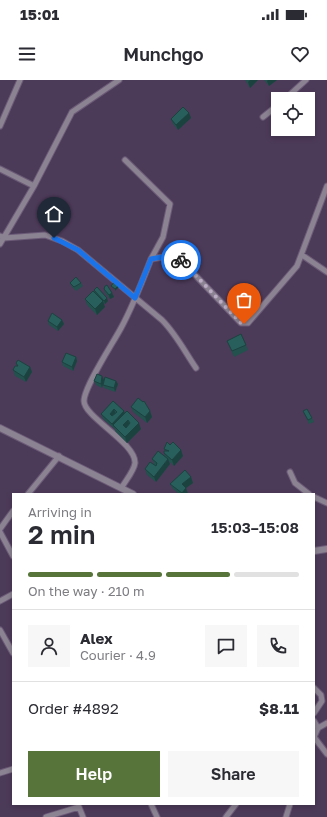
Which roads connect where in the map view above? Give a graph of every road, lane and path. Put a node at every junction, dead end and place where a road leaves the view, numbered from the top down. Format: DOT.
graph roads {
  1 [pos="20,80"];
  2 [pos="119,80"];
  3 [pos="306,80"];
  4 [pos="293,92"];
  5 [pos="271,111"];
  6 [pos="263,117"];
  7 [pos="0,126"];
  8 [pos="125,160"];
  9 [pos="0,169"];
  10 [pos="34,186"];
  11 [pos="327,186"];
  12 [pos="2,237"];
  13 [pos="0,244"];
  14 [pos="302,255"];
  15 [pos="151,259"];
  16 [pos="327,272"];
  17 [pos="135,298"];
  18 [pos="196,368"];
  19 [pos="0,428"];
  20 [pos="59,456"];
  21 [pos="290,472"];
  22 [pos="122,487"];
  23 [pos="29,493"];
  24 [pos="131,493"];
  25 [pos="308,493"];
  26 [pos="315,497"];
  27 [pos="327,503"];
  28 [pos="12,513"];
  29 [pos="0,529"];
  30 [pos="0,532"];
  31 [pos="327,549"];
  32 [pos="315,551"];
  33 [pos="12,554"];
  34 [pos="12,595"];
  35 [pos="0,601"];
  36 [pos="0,630"];
  37 [pos="12,652"];
  38 [pos="315,689"];
  39 [pos="315,712"];
  40 [pos="315,723"];
  41 [pos="327,723"];
  42 [pos="318,728"];
  43 [pos="315,735"];
  44 [pos="315,738"];
  45 [pos="327,754"];
  46 [pos="12,770"];
  47 [pos="0,773"];
  48 [pos="151,805"];
  49 [pos="235,805"];
  50 [pos="290,805"];
  51 [pos="78,806"];
  52 [pos="46,817"];
  53 [pos="83,817"];
  54 [pos="157,817"];
  55 [pos="226,817"];
  56 [pos="286,817"];
  1 -- 7 [label="street"];
  2 -- 10 [label="street"];
  3 -- 4 [label="street"];
  5 -- 6 [label="street"];
  8 -- 15 [label="street"];
  9 -- 10 [label="street"];
  10 -- 12 [label="street"];
  11 -- 14 [label="street"];
  12 -- 13 [label="street"];
  12 -- 17 [label="street"];
  14 -- 15 [label="street"];
  14 -- 16 [label="street"];
  15 -- 17 [label="street"];
  17 -- 18 [label="street"];
  17 -- 22 [label="street"];
  19 -- 20 [label="street"];
  20 -- 22 [label="street"];
  20 -- 23 [label="street"];
  21 -- 25 [label="street"];
  22 -- 24 [label="street"];
  26 -- 27 [label="street"];
  28 -- 29 [label="street"];
  30 -- 33 [label="street"];
  31 -- 32 [label="street"];
  34 -- 35 [label="street"];
  36 -- 37 [label="street"];
  38 -- 39 [label="street"];
  40 -- 42 [label="street"];
  41 -- 42 [label="street"];
  42 -- 43 [label="street"];
  44 -- 45 [label="street"];
  46 -- 47 [label="street"];
  48 -- 54 [label="street"];
  49 -- 55 [label="street"];
  50 -- 56 [label="street"];
  51 -- 52 [label="street"];
  51 -- 53 [label="street"];
}
